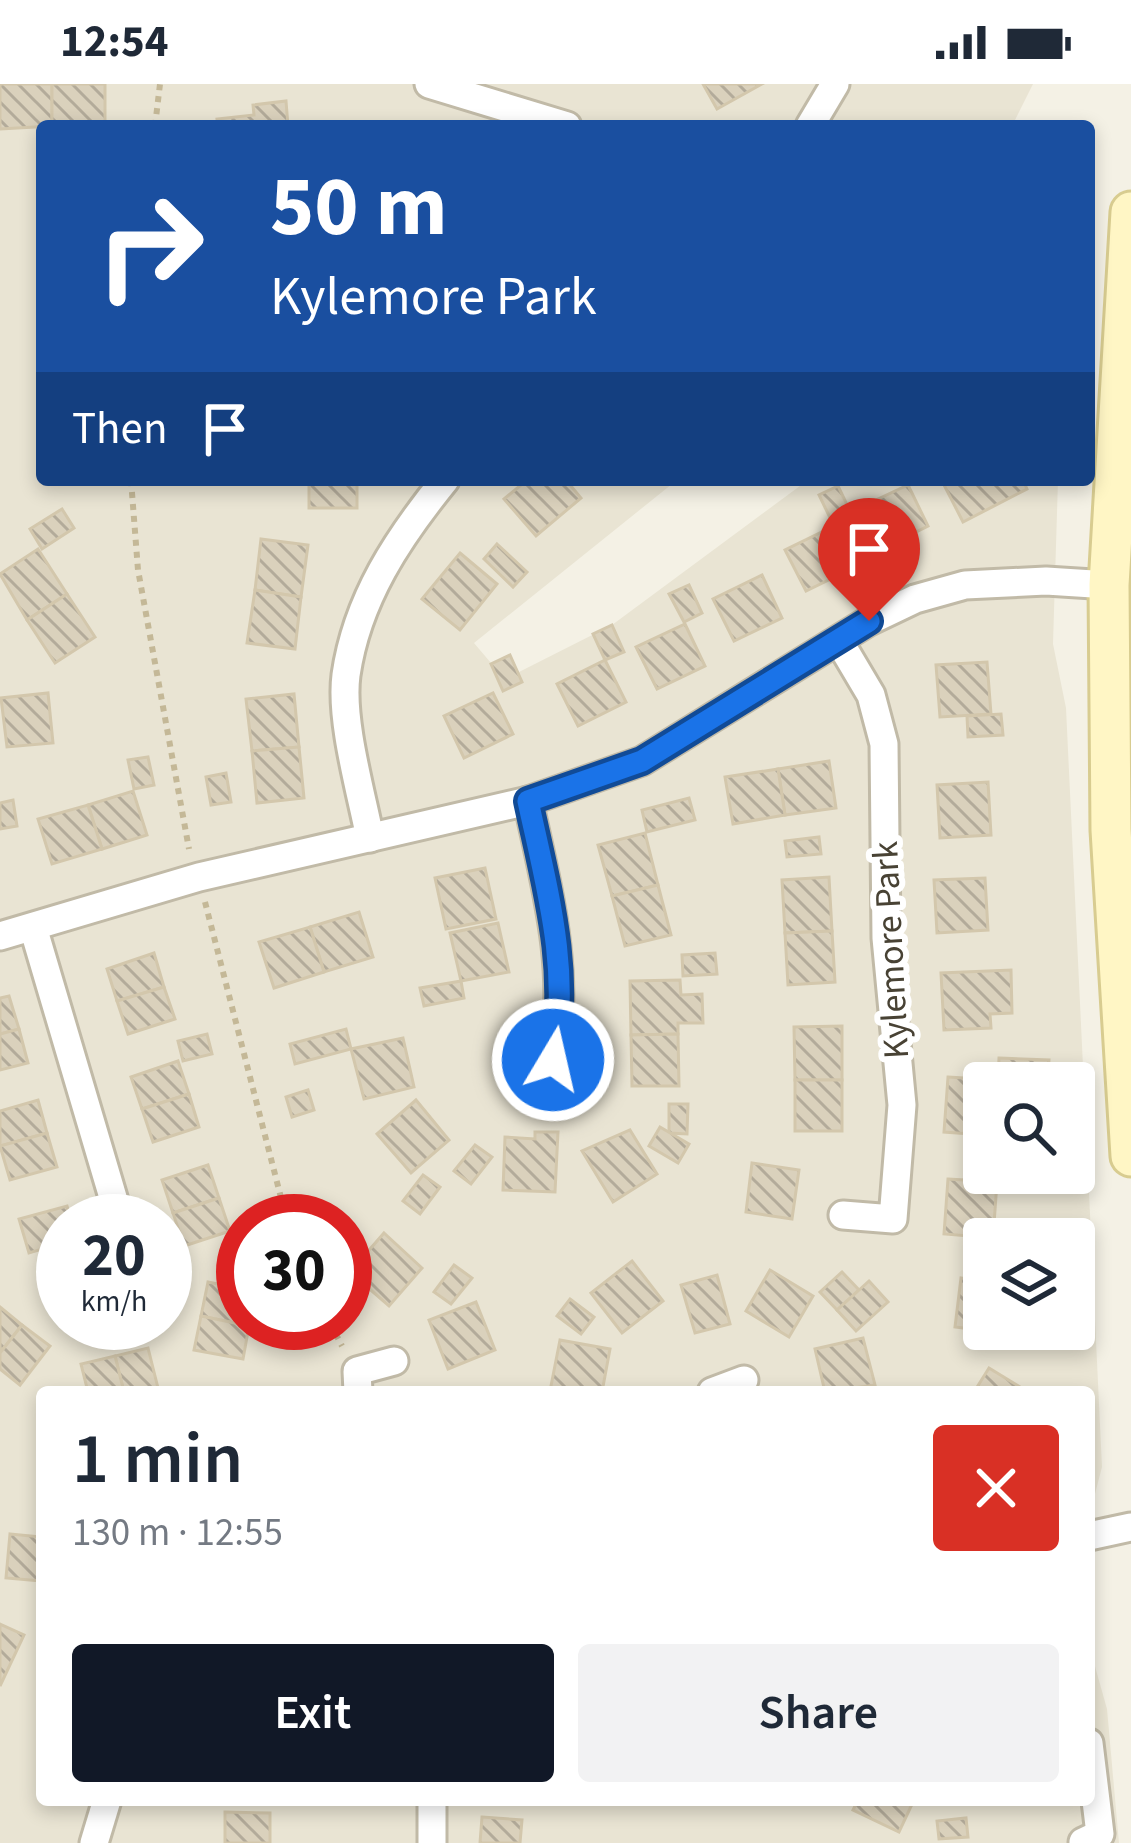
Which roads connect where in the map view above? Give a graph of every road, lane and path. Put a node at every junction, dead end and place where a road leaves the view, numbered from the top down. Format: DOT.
graph roads {
  1 [pos="160,84"];
  2 [pos="429,84"];
  3 [pos="835,84"];
  4 [pos="156,120"];
  5 [pos="547,120"];
  6 [pos="814,120"];
  7 [pos="1131,212"];
  8 [pos="131,486"];
  9 [pos="440,486"];
  10 [pos="1109,585"];
  11 [pos="839,641"];
  12 [pos="528,801"];
  13 [pos="370,838"];
  14 [pos="199,877"];
  15 [pos="33,927"];
  16 [pos="0,936"];
  17 [pos="512,1052"];
  18 [pos="553,1060"];
  19 [pos="592,1072"];
  20 [pos="1131,1156"];
  21 [pos="112,1194"];
  22 [pos="280,1194"];
  23 [pos="844,1215"];
  24 [pos="394,1360"];
  25 [pos="744,1380"];
  26 [pos="358,1386"];
  27 [pos="728,1386"];
  28 [pos="1131,1528"];
  29 [pos="1095,1535"];
  30 [pos="1095,1793"];
  31 [pos="105,1806"];
  32 [pos="432,1806"];
  33 [pos="1083,1842"];
  34 [pos="94,1843"];
  35 [pos="432,1843"];
  1 -- 4 [label="path"];
  2 -- 5 [label="street"];
  3 -- 6 [label="street"];
  7 -- 10 [label="main road"];
  8 -- 14 [label="path"];
  9 -- 13 [label="street"];
  10 -- 11 [label="street"];
  10 -- 20 [label="main road"];
  11 -- 12 [label="street"];
  11 -- 23 [label="street, Kylemore Park"];
  12 -- 13 [label="street"];
  12 -- 18 [label="street"];
  13 -- 14 [label="street"];
  14 -- 15 [label="street"];
  14 -- 22 [label="path"];
  15 -- 16 [label="street"];
  15 -- 21 [label="street"];
  17 -- 18 [label="street"];
  18 -- 19 [label="street"];
  24 -- 26 [label="street"];
  25 -- 27 [label="street"];
  28 -- 29 [label="street"];
  30 -- 33 [label="street"];
  31 -- 34 [label="street"];
  32 -- 35 [label="street"];
}
